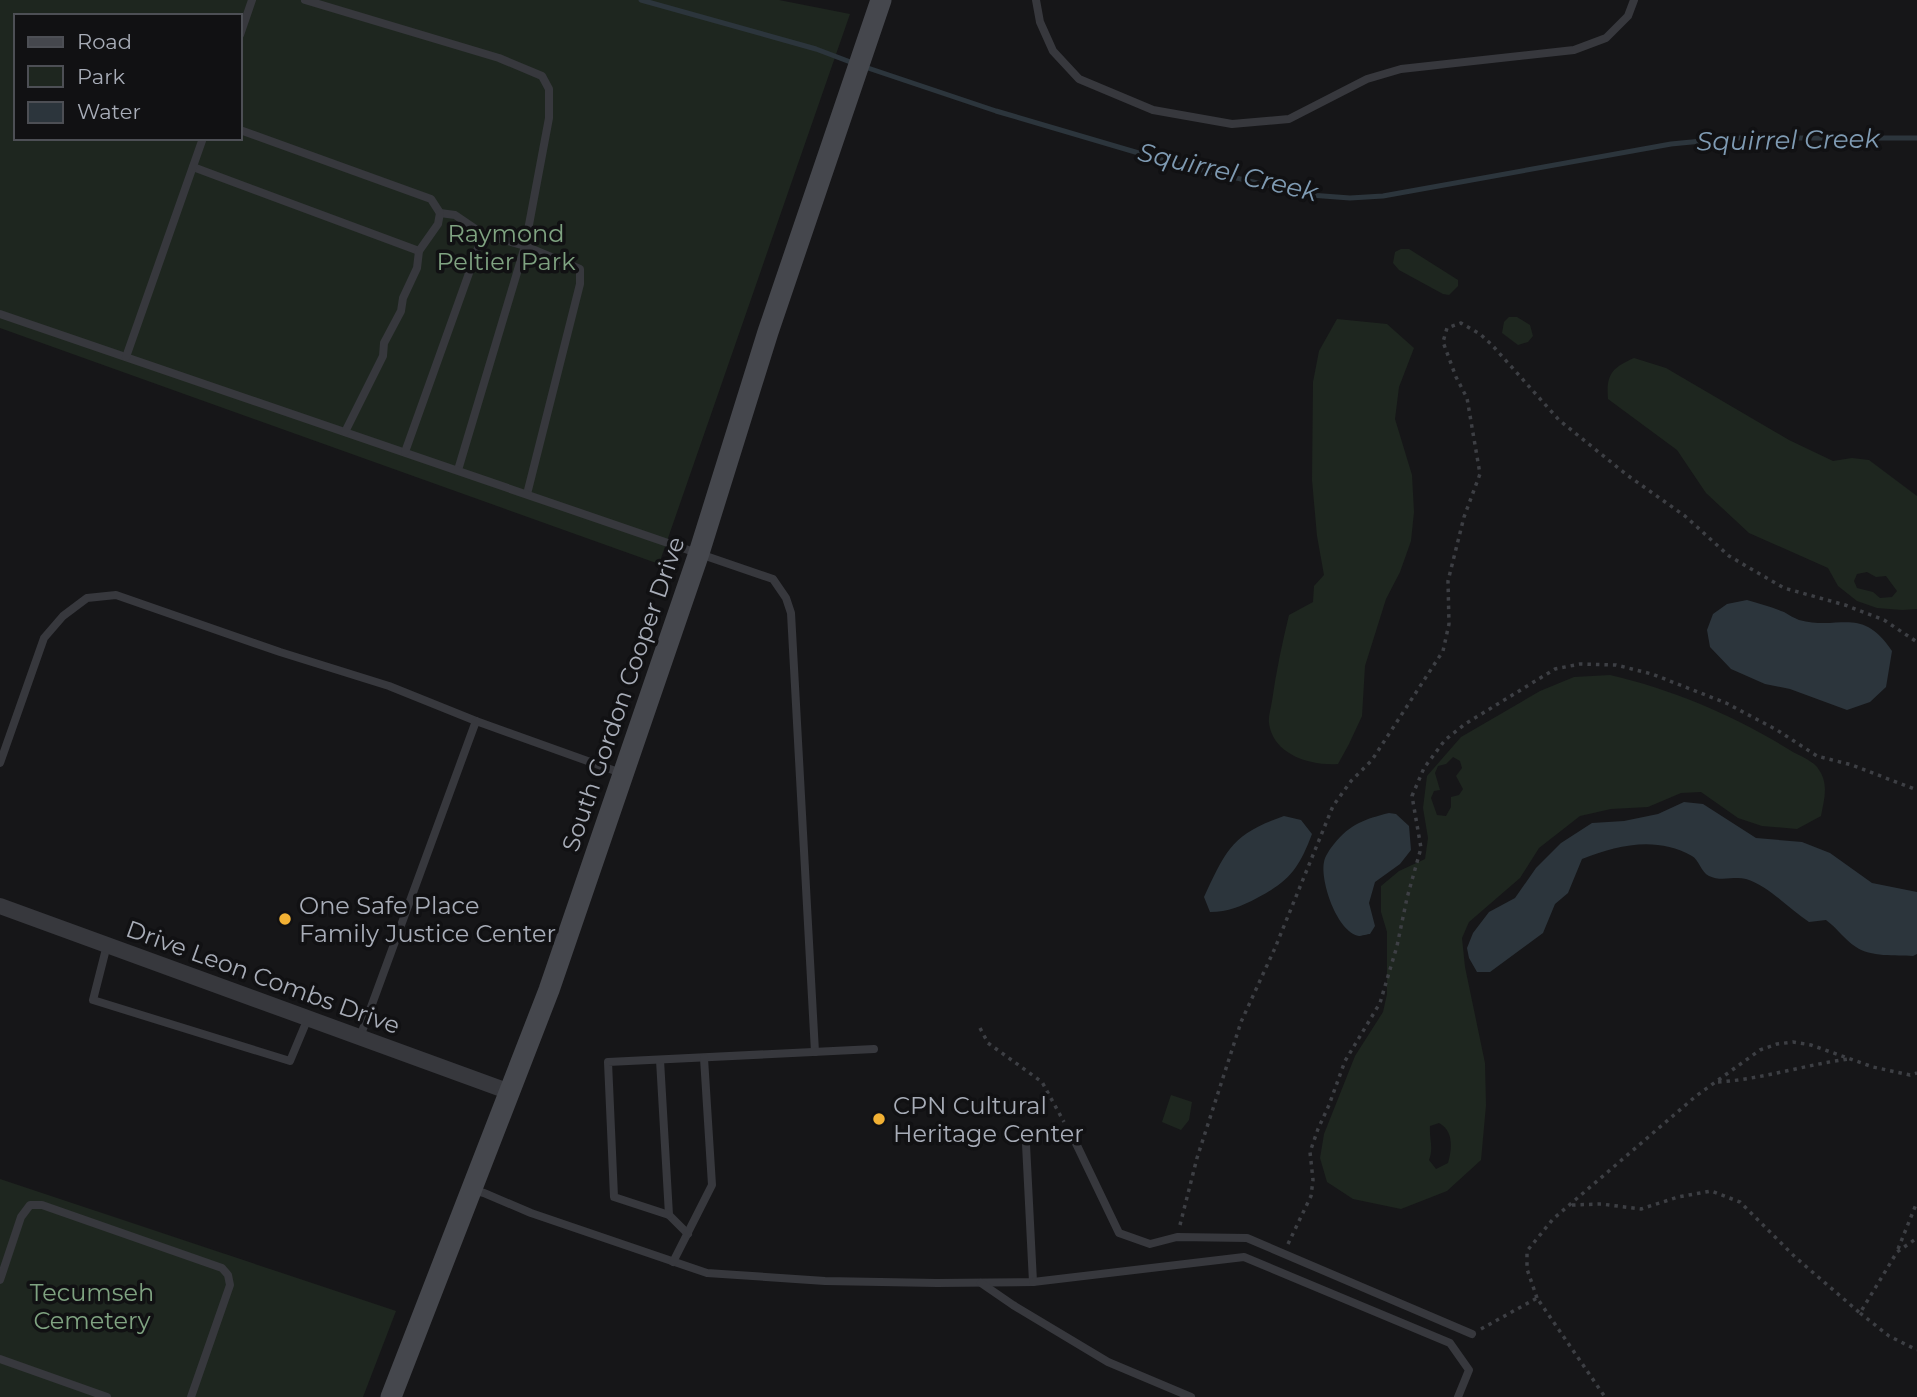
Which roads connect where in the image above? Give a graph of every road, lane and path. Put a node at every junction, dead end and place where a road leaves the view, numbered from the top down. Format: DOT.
graph roads {
  1 [pos="252,0"];
  2 [pos="305,0"];
  3 [pos="881,0"];
  4 [pos="1036,0"];
  5 [pos="1633,0"];
  6 [pos="242,29"];
  7 [pos="242,131"];
  8 [pos="202,140"];
  9 [pos="193,167"];
  10 [pos="440,213"];
  11 [pos="483,234"];
  12 [pos="525,246"];
  13 [pos="419,251"];
  14 [pos="0,314"];
  15 [pos="126,358"];
  16 [pos="345,432"];
  17 [pos="405,452"];
  18 [pos="458,470"];
  19 [pos="527,494"];
  20 [pos="699,554"];
  21 [pos="1917,642"];
  22 [pos="476,721"];
  23 [pos="0,763"];
  24 [pos="624,774"];
  25 [pos="1917,790"];
  26 [pos="0,906"];
  27 [pos="107,945"];
  28 [pos="308,1018"];
  29 [pos="980,1028"];
  30 [pos="360,1037"];
  31 [pos="874,1049"];
  32 [pos="815,1052"];
  33 [pos="704,1058"];
  34 [pos="1848,1059"];
  35 [pos="660,1060"];
  36 [pos="1917,1073"];
  37 [pos="1716,1082"];
  38 [pos="509,1092"];
  39 [pos="1071,1133"];
  40 [pos="1026,1144"];
  41 [pos="472,1189"];
  42 [pos="1917,1202"];
  43 [pos="1570,1205"];
  44 [pos="669,1214"];
  45 [pos="688,1234"];
  46 [pos="1177,1237"];
  47 [pos="1917,1238"];
  48 [pos="1284,1252"];
  49 [pos="1897,1252"];
  50 [pos="673,1262"];
  51 [pos="0,1279"];
  52 [pos="1033,1282"];
  53 [pos="981,1283"];
  54 [pos="1537,1298"];
  55 [pos="1860,1313"];
  56 [pos="1472,1334"];
  57 [pos="1917,1350"];
  58 [pos="0,1359"];
  59 [pos="107,1397"];
  60 [pos="191,1397"];
  61 [pos="391,1397"];
  62 [pos="1191,1397"];
  63 [pos="1458,1397"];
  64 [pos="1605,1397"];
  1 -- 6 [label="lane"];
  2 -- 12 [label="lane"];
  3 -- 20 [label="main road, South Gordon Cooper Drive"];
  4 -- 5 [label="lane"];
  7 -- 10 [label="lane"];
  8 -- 9 [label="lane"];
  9 -- 13 [label="lane"];
  9 -- 15 [label="lane"];
  10 -- 11 [label="lane"];
  10 -- 13 [label="lane"];
  11 -- 12 [label="lane"];
  11 -- 17 [label="lane"];
  12 -- 18 [label="lane"];
  12 -- 19 [label="lane"];
  13 -- 16 [label="lane"];
  14 -- 15 [label="lane"];
  15 -- 16 [label="lane"];
  16 -- 17 [label="lane"];
  17 -- 18 [label="lane"];
  18 -- 19 [label="lane"];
  19 -- 20 [label="lane"];
  20 -- 24 [label="main road, South Gordon Cooper Drive"];
  20 -- 32 [label="lane"];
  21 -- 46 [label="path"];
  22 -- 23 [label="lane"];
  22 -- 24 [label="lane"];
  22 -- 30 [label="lane"];
  24 -- 38 [label="main road, South Gordon Cooper Drive"];
  25 -- 48 [label="path"];
  26 -- 27 [label="street, Drive Leon Combs Drive"];
  27 -- 28 [label="street, Drive Leon Combs Drive"];
  27 -- 28 [label="lane"];
  28 -- 30 [label="street, Drive Leon Combs Drive"];
  29 -- 39 [label="path"];
  30 -- 38 [label="street, Drive Leon Combs Drive"];
  31 -- 32 [label="lane"];
  32 -- 33 [label="lane"];
  33 -- 35 [label="lane"];
  33 -- 45 [label="lane"];
  34 -- 36 [label="path"];
  34 -- 37 [label="path"];
  34 -- 37 [label="path"];
  35 -- 44 [label="lane"];
  35 -- 44 [label="lane"];
  37 -- 43 [label="path"];
  38 -- 41 [label="main road, South Gordon Cooper Drive"];
  39 -- 46 [label="lane"];
  40 -- 52 [label="lane"];
  41 -- 50 [label="lane"];
  41 -- 61 [label="main road, South Gordon Cooper Drive"];
  42 -- 49 [label="path"];
  43 -- 54 [label="path"];
  43 -- 55 [label="path"];
  44 -- 45 [label="lane"];
  45 -- 50 [label="lane"];
  46 -- 48 [label="lane"];
  47 -- 49 [label="path"];
  48 -- 56 [label="lane"];
  49 -- 55 [label="path"];
  50 -- 53 [label="lane"];
  51 -- 60 [label="lane"];
  52 -- 53 [label="lane"];
  52 -- 63 [label="lane"];
  53 -- 62 [label="lane"];
  54 -- 56 [label="path"];
  54 -- 64 [label="path"];
  55 -- 57 [label="path"];
  58 -- 59 [label="lane"];
}
